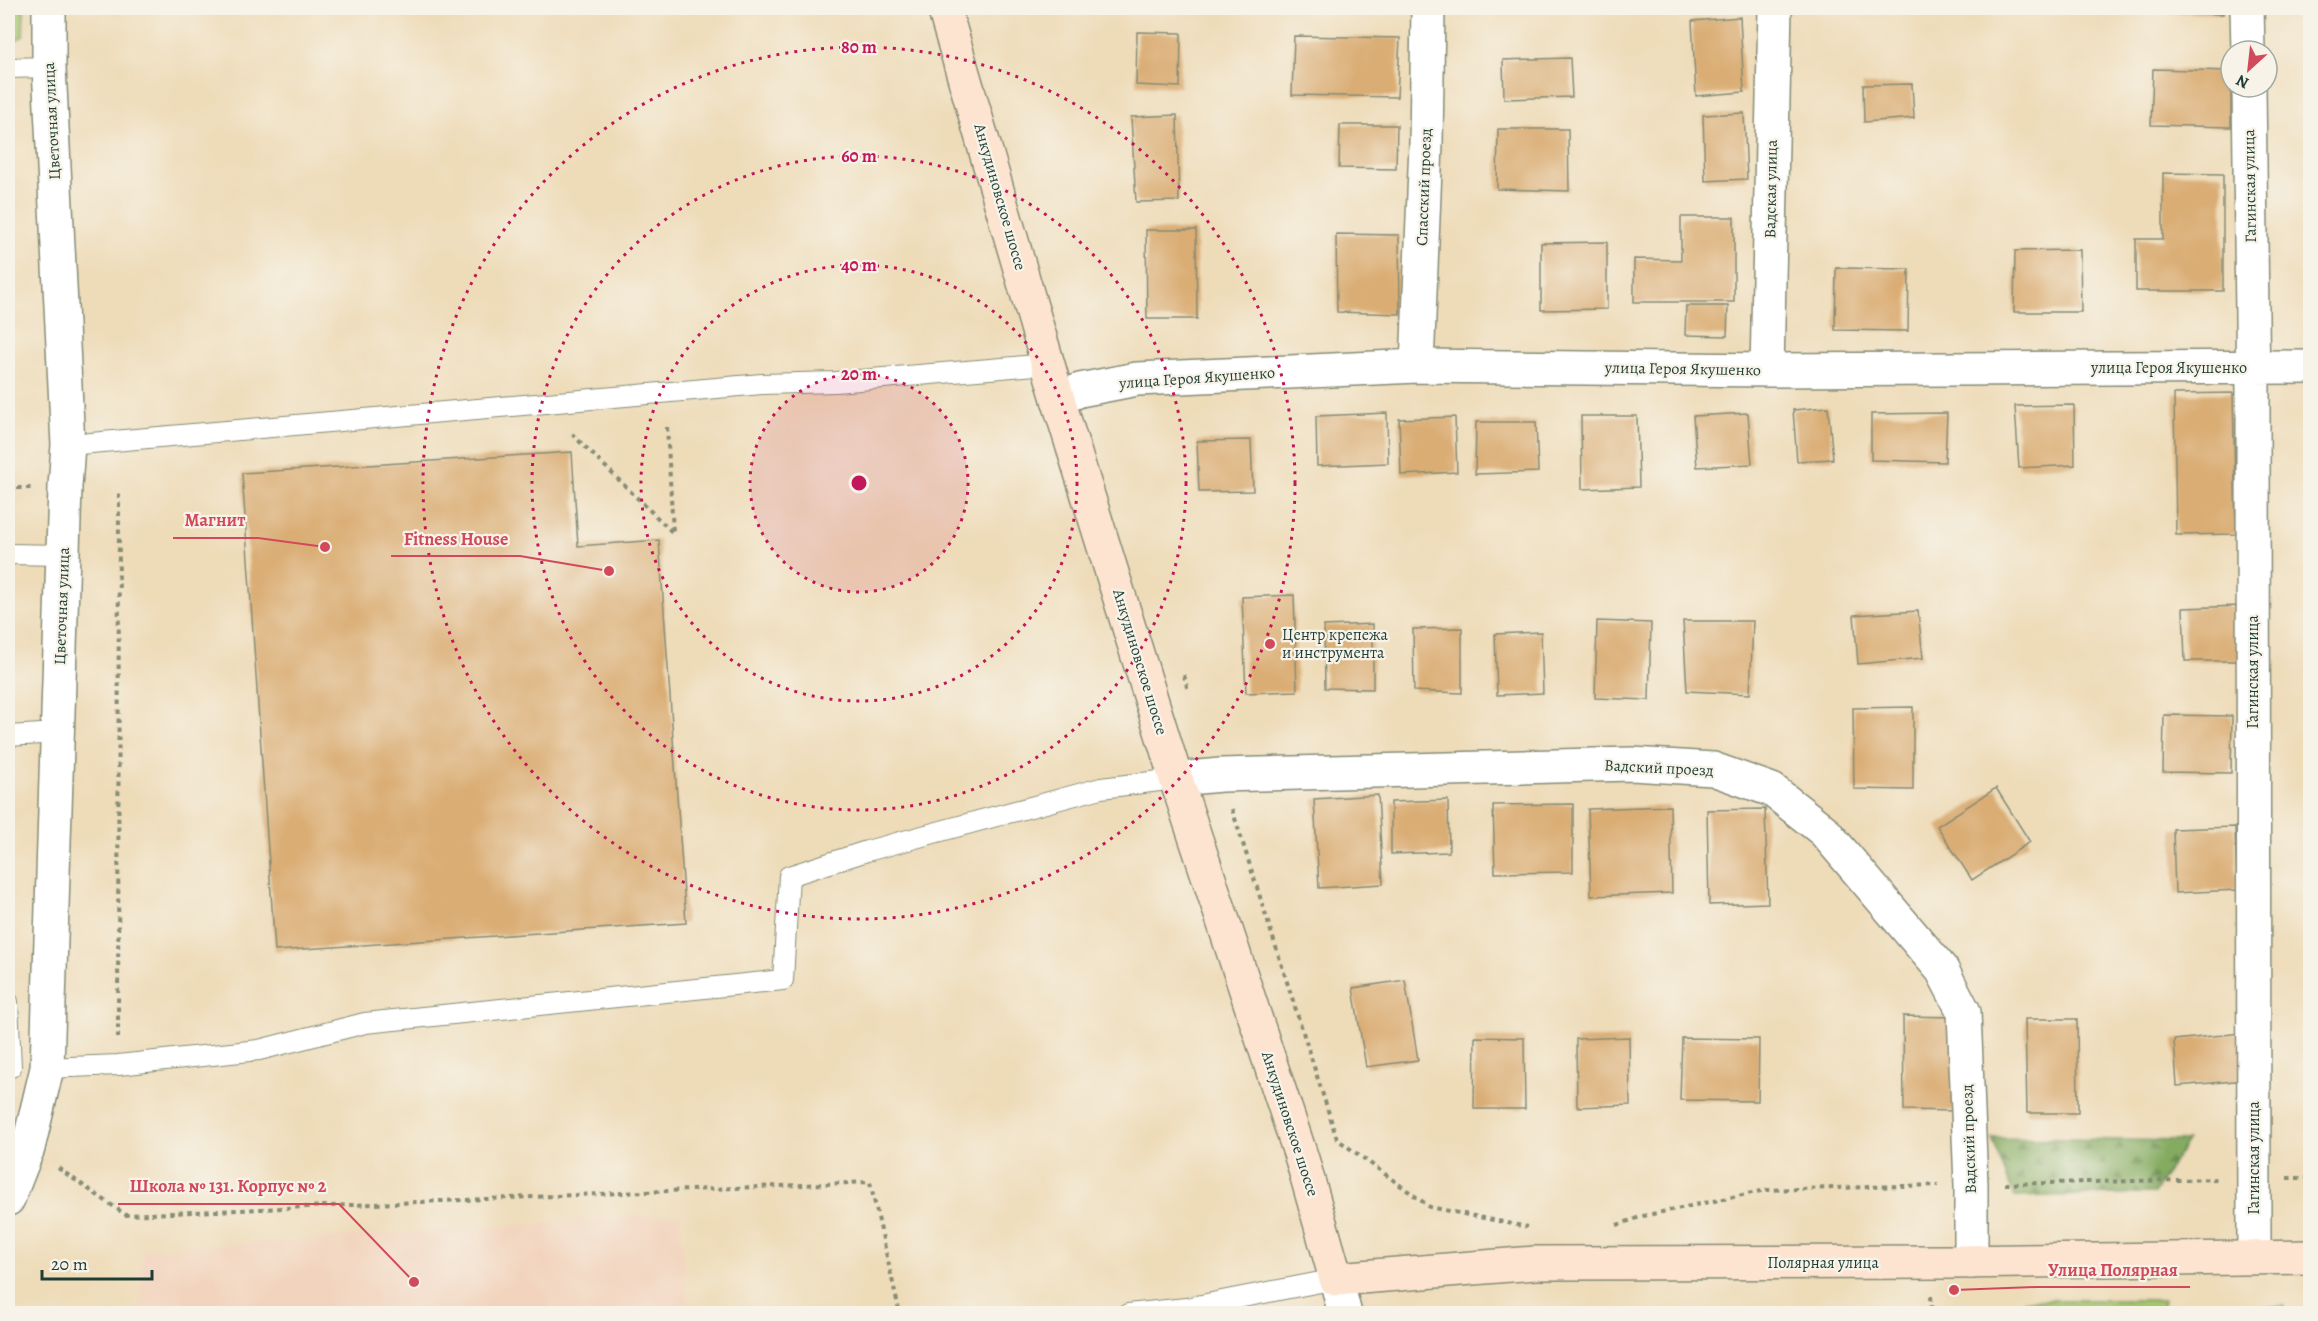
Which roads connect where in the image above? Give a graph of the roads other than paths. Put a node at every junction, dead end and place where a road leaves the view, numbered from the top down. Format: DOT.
graph roads {
  1 [pos="49,8"];
  2 [pos="944,8"];
  3 [pos="1428,8"];
  4 [pos="1775,8"];
  5 [pos="2247,8"];
  6 [pos="2248,39"];
  7 [pos="49,67"];
  8 [pos="8,68"];
  9 [pos="2248,99"];
  10 [pos="1048,364"];
  11 [pos="1417,366"];
  12 [pos="2310,367"];
  13 [pos="2252,368"];
  14 [pos="1767,370"];
  15 [pos="1058,399"];
  16 [pos="68,445"];
  17 [pos="8,554"];
  18 [pos="63,555"];
  19 [pos="58,733"];
  20 [pos="8,736"];
  21 [pos="1176,779"];
  22 [pos="8,1002"];
  23 [pos="8,1068"];
  24 [pos="47,1068"];
  25 [pos="8,1199"];
  26 [pos="2254,1257"];
  27 [pos="2310,1257"];
  28 [pos="1971,1262"];
  29 [pos="1336,1279"];
  30 [pos="1187,1311"];
  31 [pos="1128,1314"];
  32 [pos="1345,1314"];
  1 -- 7 [label="street, Цветочная улица"];
  2 -- 10 [label="main road, Анкудиновское шоссе"];
  3 -- 11 [label="street, Спасский проезд"];
  4 -- 14 [label="street, Вадская улица"];
  5 -- 6 [label="street"];
  7 -- 8 [label="lane"];
  7 -- 16 [label="street, Цветочная улица"];
  9 -- 13 [label="street, Гагинская улица"];
  10 -- 15 [label="main road, Анкудиновское шоссе"];
  10 -- 16 [label="lane"];
  11 -- 14 [label="street, улица Героя Якушенко"];
  11 -- 15 [label="street, улица Героя Якушенко"];
  12 -- 13 [label="street, улица Героя Якушенко"];
  13 -- 14 [label="street, улица Героя Якушенко"];
  13 -- 26 [label="street, Гагинская улица"];
  15 -- 21 [label="main road, Анкудиновское шоссе"];
  16 -- 18 [label="street, Цветочная улица"];
  17 -- 18 [label="lane"];
  18 -- 19 [label="street, Цветочная улица"];
  19 -- 20 [label="lane"];
  19 -- 24 [label="street, Цветочная улица"];
  21 -- 24 [label="lane"];
  21 -- 28 [label="street, Вадский проезд"];
  21 -- 29 [label="main road, Анкудиновское шоссе"];
  22 -- 23 [label="lane"];
  24 -- 25 [label="street, Цветочная улица"];
  26 -- 27 [label="main road, Полярная улица"];
  26 -- 28 [label="main road, Полярная улица"];
  28 -- 29 [label="main road, Полярная улица"];
  29 -- 30 [label="lane"];
  29 -- 32 [label="street, Анкудиновское шоссе"];
  30 -- 31 [label="lane"];
}
